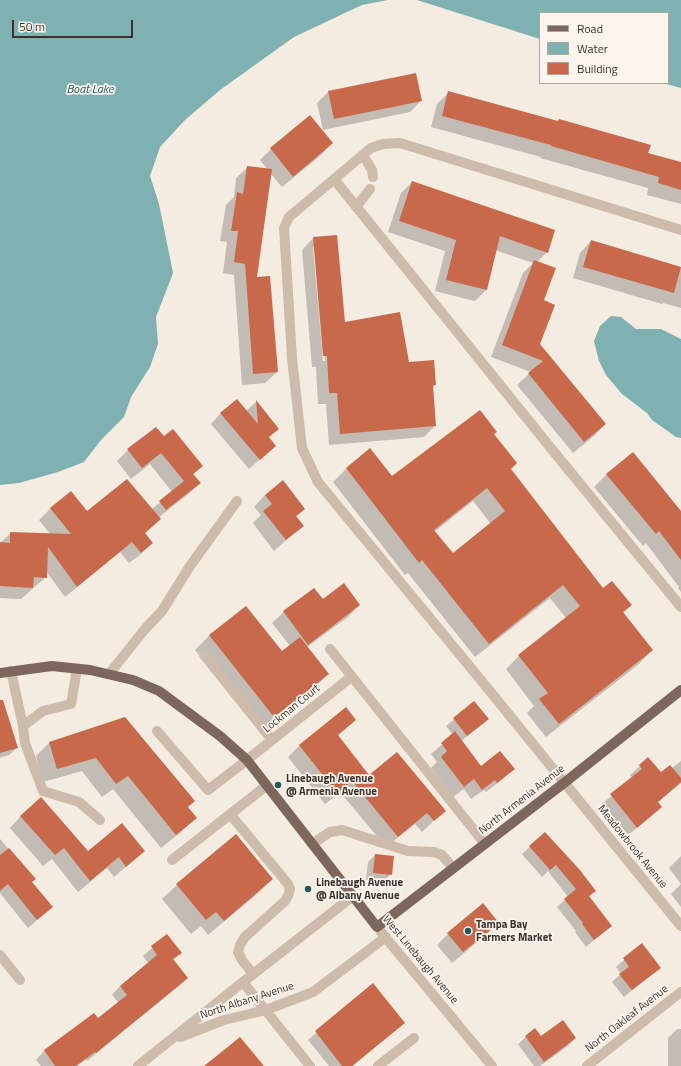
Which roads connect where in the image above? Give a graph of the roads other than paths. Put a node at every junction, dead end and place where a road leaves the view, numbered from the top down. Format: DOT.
graph roads {
  1 [pos="363,155"];
  2 [pos="373,177"];
  3 [pos="334,179"];
  4 [pos="370,189"];
  5 [pos="356,207"];
  6 [pos="681,230"];
  7 [pos="237,501"];
  8 [pos="681,607"];
  9 [pos="330,649"];
  10 [pos="204,655"];
  11 [pos="77,669"];
  12 [pos="11,671"];
  13 [pos="0,673"];
  14 [pos="109,674"];
  15 [pos="352,677"];
  16 [pos="681,690"];
  17 [pos="23,726"];
  18 [pos="157,730"];
  19 [pos="272,740"];
  20 [pos="247,760"];
  21 [pos="564,783"];
  22 [pos="266,786"];
  23 [pos="230,814"];
  24 [pos="100,820"];
  25 [pos="312,844"];
  26 [pos="485,844"];
  27 [pos="172,860"];
  28 [pos="453,868"];
  29 [pos="353,896"];
  30 [pos="681,926"];
  31 [pos="377,927"];
  32 [pos="386,937"];
  33 [pos="0,955"];
  34 [pos="253,974"];
  35 [pos="20,980"];
  36 [pos="243,982"];
  37 [pos="681,992"];
  38 [pos="266,1010"];
  39 [pos="414,1038"];
  40 [pos="170,1040"];
  41 [pos="138,1066"];
  42 [pos="310,1066"];
  43 [pos="378,1066"];
  44 [pos="492,1066"];
  45 [pos="587,1066"];
  1 -- 2 [label="street"];
  1 -- 3 [label="street, Meadowbrook Avenue"];
  1 -- 6 [label="street, Meadowbrook Avenue"];
  3 -- 5 [label="street"];
  3 -- 21 [label="street, Meadowbrook Avenue"];
  4 -- 5 [label="street"];
  5 -- 8 [label="street"];
  7 -- 14 [label="street"];
  9 -- 15 [label="street"];
  10 -- 19 [label="street"];
  11 -- 12 [label="main road, West Linebaugh Avenue"];
  11 -- 14 [label="main road, West Linebaugh Avenue"];
  11 -- 17 [label="street"];
  12 -- 13 [label="main road"];
  12 -- 17 [label="street"];
  14 -- 20 [label="main road, West Linebaugh Avenue"];
  15 -- 19 [label="street, Lockman Court"];
  15 -- 26 [label="street"];
  16 -- 21 [label="main road, North Armenia Avenue"];
  17 -- 24 [label="street"];
  18 -- 20 [label="street, Lockman Court"];
  19 -- 20 [label="street, Lockman Court"];
  20 -- 22 [label="main road, West Linebaugh Avenue"];
  21 -- 26 [label="main road, North Armenia Avenue"];
  21 -- 30 [label="street, Meadowbrook Avenue"];
  22 -- 23 [label="street"];
  22 -- 25 [label="main road, West Linebaugh Avenue"];
  23 -- 27 [label="street"];
  23 -- 34 [label="street"];
  25 -- 28 [label="street"];
  25 -- 29 [label="main road, West Linebaugh Avenue"];
  26 -- 28 [label="main road, North Armenia Avenue"];
  28 -- 31 [label="main road, North Armenia Avenue"];
  29 -- 31 [label="main road, West Linebaugh Avenue"];
  29 -- 34 [label="street, North Albany Avenue"];
  31 -- 32 [label="street, West Linebaugh Avenue"];
  32 -- 38 [label="street, North Albany Avenue"];
  32 -- 44 [label="street, West Linebaugh Avenue"];
  33 -- 35 [label="street"];
  34 -- 36 [label="street, North Albany Avenue"];
  36 -- 38 [label="street"];
  36 -- 40 [label="street, North Albany Avenue"];
  37 -- 45 [label="street, North Oakleaf Avenue"];
  38 -- 40 [label="street, North Albany Avenue"];
  38 -- 42 [label="street"];
  39 -- 43 [label="street"];
  40 -- 41 [label="street, North Albany Avenue"];
}
